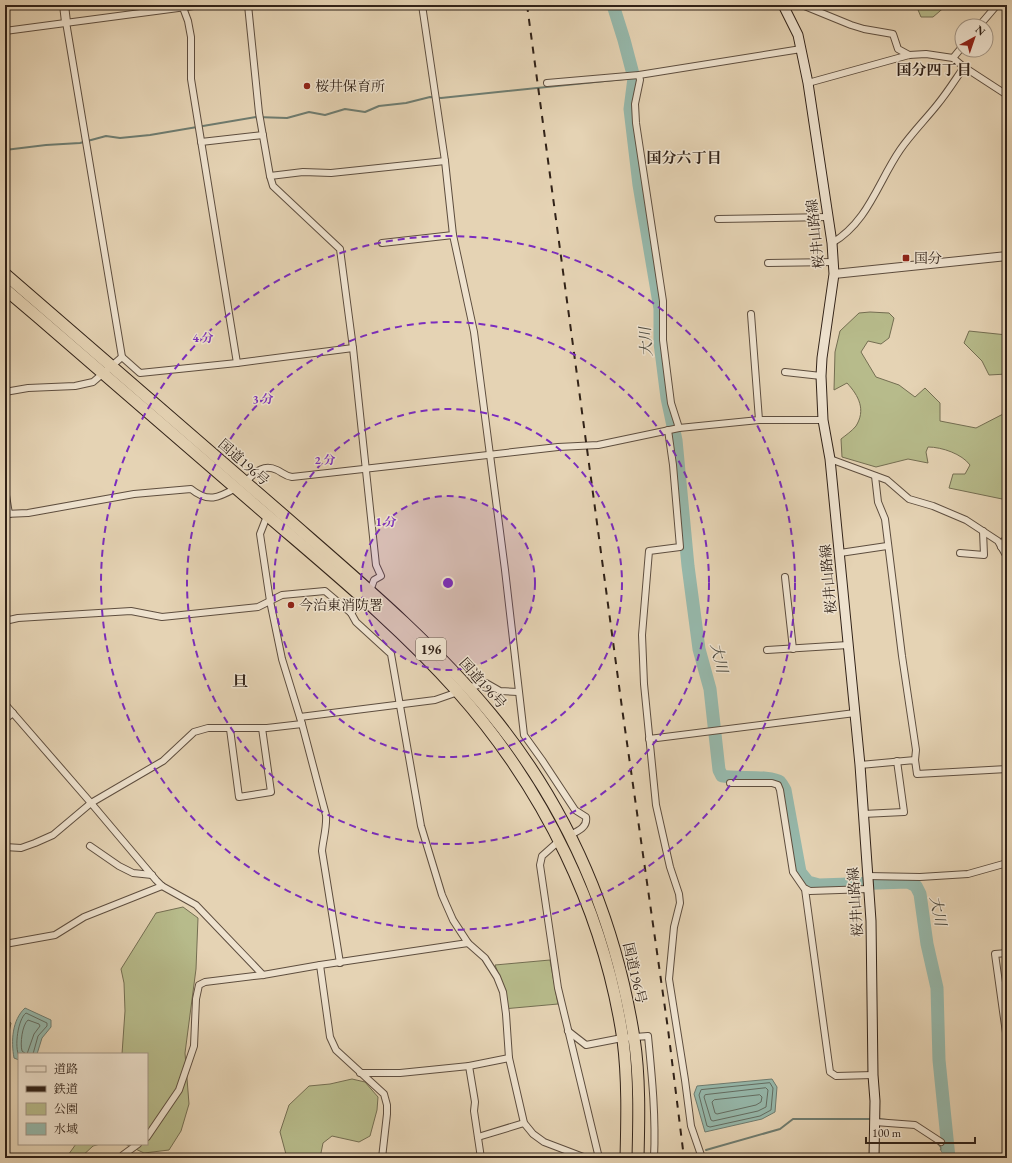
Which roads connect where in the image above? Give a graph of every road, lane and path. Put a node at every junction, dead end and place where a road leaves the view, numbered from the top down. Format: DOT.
graph roads {
  1 [pos="64,5"];
  2 [pos="200,5"];
  3 [pos="248,5"];
  4 [pos="422,5"];
  5 [pos="996,5"];
  6 [pos="182,6"];
  7 [pos="783,6"];
  8 [pos="985,18"];
  9 [pos="66,22"];
  10 [pos="5,31"];
  11 [pos="801,49"];
  12 [pos="909,55"];
  13 [pos="953,58"];
  14 [pos="964,67"];
  15 [pos="639,75"];
  16 [pos="547,83"];
  17 [pos="808,83"];
  18 [pos="1007,95"];
  19 [pos="263,135"];
  20 [pos="200,142"];
  21 [pos="445,161"];
  22 [pos="270,176"];
  23 [pos="828,217"];
  24 [pos="718,219"];
  25 [pos="453,235"];
  26 [pos="382,243"];
  27 [pos="832,243"];
  28 [pos="1007,256"];
  29 [pos="834,262"];
  30 [pos="768,263"];
  31 [pos="5,274"];
  32 [pos="834,274"];
  33 [pos="5,288"];
  34 [pos="751,314"];
  35 [pos="352,348"];
  36 [pos="122,357"];
  37 [pos="237,363"];
  38 [pos="107,370"];
  39 [pos="786,372"];
  40 [pos="821,376"];
  41 [pos="5,392"];
  42 [pos="759,420"];
  43 [pos="823,420"];
  44 [pos="679,428"];
  45 [pos="668,430"];
  46 [pos="490,455"];
  47 [pos="830,459"];
  48 [pos="365,469"];
  49 [pos="875,476"];
  50 [pos="240,485"];
  51 [pos="5,489"];
  52 [pos="7,514"];
  53 [pos="267,516"];
  54 [pos="983,531"];
  55 [pos="1007,536"];
  56 [pos="887,546"];
  57 [pos="1001,547"];
  58 [pos="840,553"];
  59 [pos="960,553"];
  60 [pos="1007,557"];
  61 [pos="785,577"];
  62 [pos="367,595"];
  63 [pos="270,601"];
  64 [pos="351,613"];
  65 [pos="5,621"];
  66 [pos="848,645"];
  67 [pos="793,649"];
  68 [pos="767,650"];
  69 [pos="462,690"];
  70 [pos="518,692"];
  71 [pos="5,704"];
  72 [pos="400,705"];
  73 [pos="13,713"];
  74 [pos="855,713"];
  75 [pos="300,717"];
  76 [pos="5,719"];
  77 [pos="302,724"];
  78 [pos="262,728"];
  79 [pos="230,729"];
  80 [pos="649,739"];
  81 [pos="915,760"];
  82 [pos="897,761"];
  83 [pos="860,765"];
  84 [pos="1007,769"];
  85 [pos="730,784"];
  86 [pos="91,803"];
  87 [pos="863,814"];
  88 [pos="570,835"];
  89 [pos="559,841"];
  90 [pos="90,846"];
  91 [pos="5,847"];
  92 [pos="1007,863"];
  93 [pos="152,876"];
  94 [pos="867,876"];
  95 [pos="162,886"];
  96 [pos="805,889"];
  97 [pos="869,889"];
  98 [pos="468,943"];
  99 [pos="5,944"];
  100 [pos="1007,954"];
  101 [pos="340,963"];
  102 [pos="320,965"];
  103 [pos="263,975"];
  104 [pos="568,1031"];
  105 [pos="634,1037"];
  106 [pos="622,1038"];
  107 [pos="1007,1040"];
  108 [pos="509,1058"];
  109 [pos="469,1066"];
  110 [pos="360,1074"];
  111 [pos="873,1075"];
  112 [pos="874,1122"];
  113 [pos="524,1123"];
  114 [pos="148,1136"];
  115 [pos="478,1137"];
  116 [pos="941,1142"];
  117 [pos="137,1145"];
  118 [pos="122,1158"];
  119 [pos="382,1158"];
  120 [pos="481,1158"];
  121 [pos="586,1158"];
  122 [pos="599,1158"];
  123 [pos="626,1158"];
  124 [pos="638,1158"];
  125 [pos="654,1158"];
  126 [pos="702,1158"];
  127 [pos="874,1158"];
  1 -- 9 [label="street"];
  2 -- 6 [label="street"];
  3 -- 19 [label="street"];
  4 -- 21 [label="street"];
  5 -- 8 [label="street"];
  6 -- 9 [label="street"];
  6 -- 20 [label="street"];
  7 -- 11 [label="main road, 桜井山路線"];
  7 -- 12 [label="street"];
  9 -- 10 [label="street"];
  9 -- 36 [label="street"];
  11 -- 15 [label="street"];
  11 -- 17 [label="main road, 桜井山路線"];
  12 -- 13 [label="street"];
  12 -- 17 [label="street"];
  13 -- 14 [label="street"];
  14 -- 18 [label="street"];
  14 -- 27 [label="street"];
  15 -- 16 [label="street"];
  15 -- 44 [label="street"];
  17 -- 23 [label="main road, 桜井山路線"];
  19 -- 20 [label="street"];
  19 -- 22 [label="street"];
  20 -- 37 [label="street"];
  21 -- 22 [label="street"];
  21 -- 25 [label="street"];
  22 -- 35 [label="street"];
  23 -- 24 [label="street"];
  23 -- 27 [label="main road, 桜井山路線"];
  25 -- 26 [label="street"];
  25 -- 46 [label="street"];
  27 -- 29 [label="main road, 桜井山路線"];
  28 -- 32 [label="street"];
  29 -- 30 [label="street"];
  29 -- 32 [label="main road, 桜井山路線"];
  31 -- 38 [label="highway, 国道196号 / 196"];
  32 -- 40 [label="main road, 桜井山路線"];
  33 -- 38 [label="highway, 国道196号 / 196"];
  34 -- 42 [label="street"];
  35 -- 37 [label="street"];
  35 -- 48 [label="street"];
  36 -- 37 [label="street"];
  36 -- 38 [label="street"];
  38 -- 41 [label="street"];
  38 -- 50 [label="highway, 国道196号 / 196"];
  39 -- 40 [label="street"];
  40 -- 43 [label="main road, 桜井山路線"];
  42 -- 43 [label="street"];
  42 -- 44 [label="street"];
  43 -- 47 [label="main road, 桜井山路線"];
  44 -- 45 [label="street"];
  45 -- 46 [label="street"];
  45 -- 80 [label="street"];
  46 -- 48 [label="street"];
  46 -- 70 [label="street"];
  47 -- 49 [label="street"];
  47 -- 58 [label="main road, 桜井山路線"];
  48 -- 50 [label="street"];
  48 -- 62 [label="street"];
  49 -- 54 [label="street"];
  49 -- 56 [label="street"];
  50 -- 52 [label="street"];
  50 -- 53 [label="highway, 国道196号 / 196"];
  50 -- 62 [label="highway, 国道196号 / 196"];
  51 -- 52 [label="street"];
  53 -- 62 [label="highway, 国道196号 / 196"];
  53 -- 63 [label="street"];
  54 -- 57 [label="street"];
  54 -- 59 [label="street"];
  55 -- 57 [label="street"];
  56 -- 58 [label="street"];
  56 -- 81 [label="street"];
  57 -- 60 [label="street"];
  58 -- 66 [label="main road, 桜井山路線"];
  61 -- 67 [label="street"];
  62 -- 64 [label="street"];
  62 -- 69 [label="highway, 国道196号 / 196"];
  63 -- 64 [label="street"];
  63 -- 65 [label="street"];
  63 -- 75 [label="street"];
  64 -- 72 [label="street"];
  66 -- 67 [label="street"];
  66 -- 74 [label="main road, 桜井山路線"];
  67 -- 68 [label="street"];
  69 -- 70 [label="street"];
  69 -- 72 [label="street"];
  69 -- 88 [label="highway, 国道196号 / 196"];
  69 -- 89 [label="highway, 国道196号 / 196"];
  70 -- 88 [label="street"];
  71 -- 73 [label="street"];
  72 -- 75 [label="street"];
  72 -- 98 [label="street"];
  73 -- 76 [label="street"];
  73 -- 86 [label="street"];
  74 -- 80 [label="street"];
  74 -- 83 [label="main road, 桜井山路線"];
  75 -- 77 [label="street"];
  77 -- 78 [label="street"];
  77 -- 101 [label="street"];
  78 -- 79 [label="street"];
  78 -- 79 [label="street"];
  79 -- 86 [label="street"];
  80 -- 126 [label="street"];
  81 -- 82 [label="street"];
  81 -- 84 [label="street"];
  82 -- 83 [label="street"];
  82 -- 87 [label="street"];
  83 -- 87 [label="main road, 桜井山路線"];
  85 -- 96 [label="street"];
  86 -- 91 [label="street"];
  86 -- 93 [label="street"];
  87 -- 94 [label="main road, 桜井山路線"];
  88 -- 89 [label="street"];
  88 -- 105 [label="highway, 国道196号 / 196"];
  89 -- 104 [label="street"];
  89 -- 106 [label="highway, 国道196号 / 196"];
  90 -- 93 [label="street"];
  92 -- 94 [label="street"];
  93 -- 95 [label="street"];
  94 -- 97 [label="main road, 桜井山路線"];
  95 -- 99 [label="street"];
  95 -- 103 [label="street"];
  96 -- 97 [label="street"];
  96 -- 111 [label="street"];
  97 -- 111 [label="main road, 桜井山路線"];
  98 -- 101 [label="street"];
  98 -- 108 [label="street"];
  100 -- 107 [label="street"];
  101 -- 102 [label="street"];
  102 -- 103 [label="street"];
  102 -- 110 [label="street"];
  103 -- 114 [label="street"];
  104 -- 106 [label="street"];
  104 -- 122 [label="street"];
  105 -- 106 [label="street"];
  105 -- 124 [label="highway, 国道196号 / 196"];
  105 -- 125 [label="street"];
  106 -- 123 [label="highway, 国道196号 / 196"];
  108 -- 109 [label="street"];
  108 -- 113 [label="street"];
  109 -- 110 [label="street"];
  109 -- 115 [label="street"];
  110 -- 119 [label="street"];
  111 -- 112 [label="main road, 桜井山路線"];
  112 -- 116 [label="street"];
  112 -- 127 [label="main road, 桜井山路線"];
  113 -- 115 [label="street"];
  113 -- 121 [label="street"];
  115 -- 120 [label="street"];
  117 -- 118 [label="street"];
}
